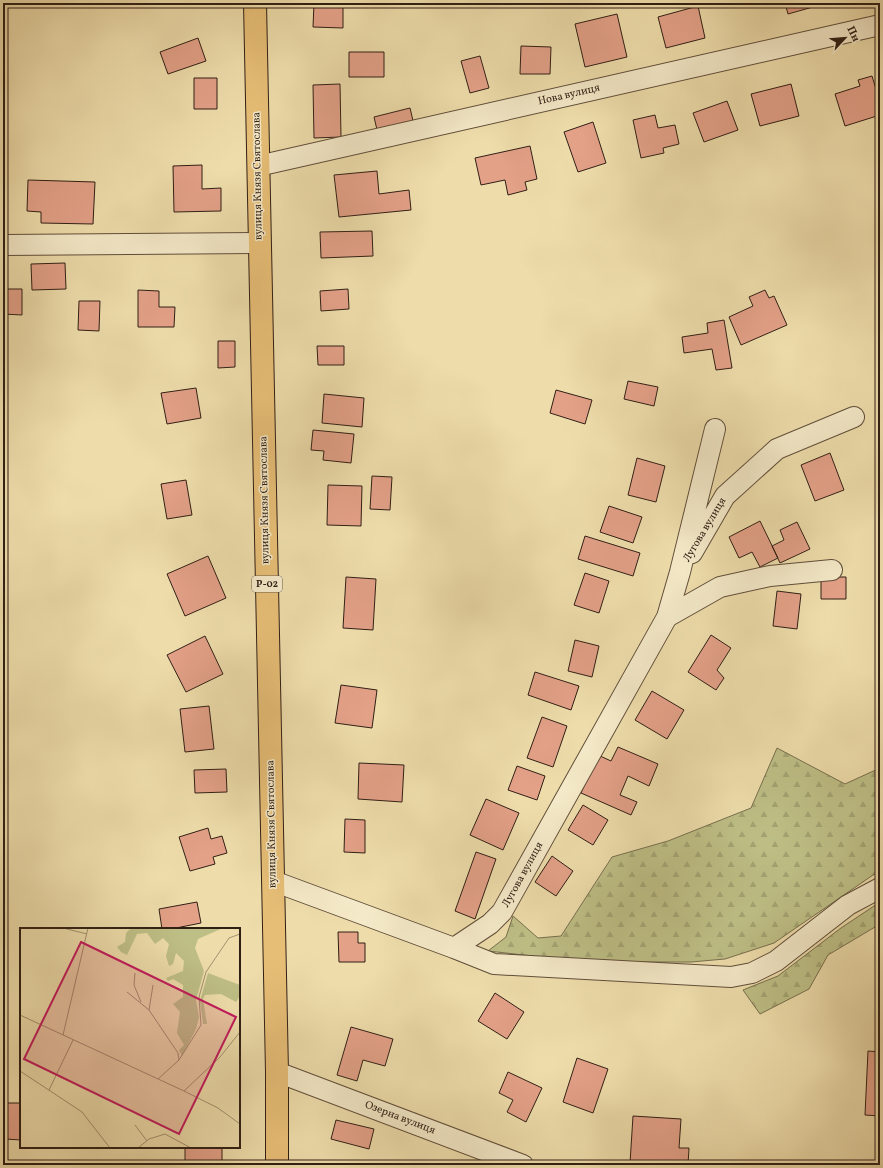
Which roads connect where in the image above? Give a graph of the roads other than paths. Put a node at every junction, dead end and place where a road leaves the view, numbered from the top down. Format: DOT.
graph roads {
  1 [pos="255,3"];
  2 [pos="880,25"];
  3 [pos="258,166"];
  4 [pos="259,243"];
  5 [pos="3,246"];
  6 [pos="854,417"];
  7 [pos="715,429"];
  8 [pos="832,570"];
  9 [pos="680,572"];
  10 [pos="667,617"];
  11 [pos="273,881"];
  12 [pos="880,888"];
  13 [pos="454,948"];
  14 [pos="278,1072"];
  15 [pos="277,1165"];
  16 [pos="523,1165"];
  1 -- 3 [label="main road, вулиця Князя Святослава / Р-02"];
  2 -- 3 [label="street, Нова вулиця"];
  3 -- 4 [label="main road, вулиця Князя Святослава / Р-02"];
  4 -- 5 [label="street"];
  4 -- 11 [label="main road, вулиця Князя Святослава / Р-02"];
  6 -- 9 [label="street, Лугова вулиця"];
  7 -- 9 [label="street, Лугова вулиця"];
  8 -- 10 [label="street"];
  9 -- 10 [label="street, Лугова вулиця"];
  10 -- 13 [label="street, Лугова вулиця"];
  11 -- 13 [label="street"];
  11 -- 14 [label="main road, вулиця Князя Святослава / Р-02"];
  12 -- 13 [label="street"];
  14 -- 15 [label="main road, вулиця Князя Святослава / Р-02"];
  14 -- 16 [label="street, Озерна вулиця"];
}
